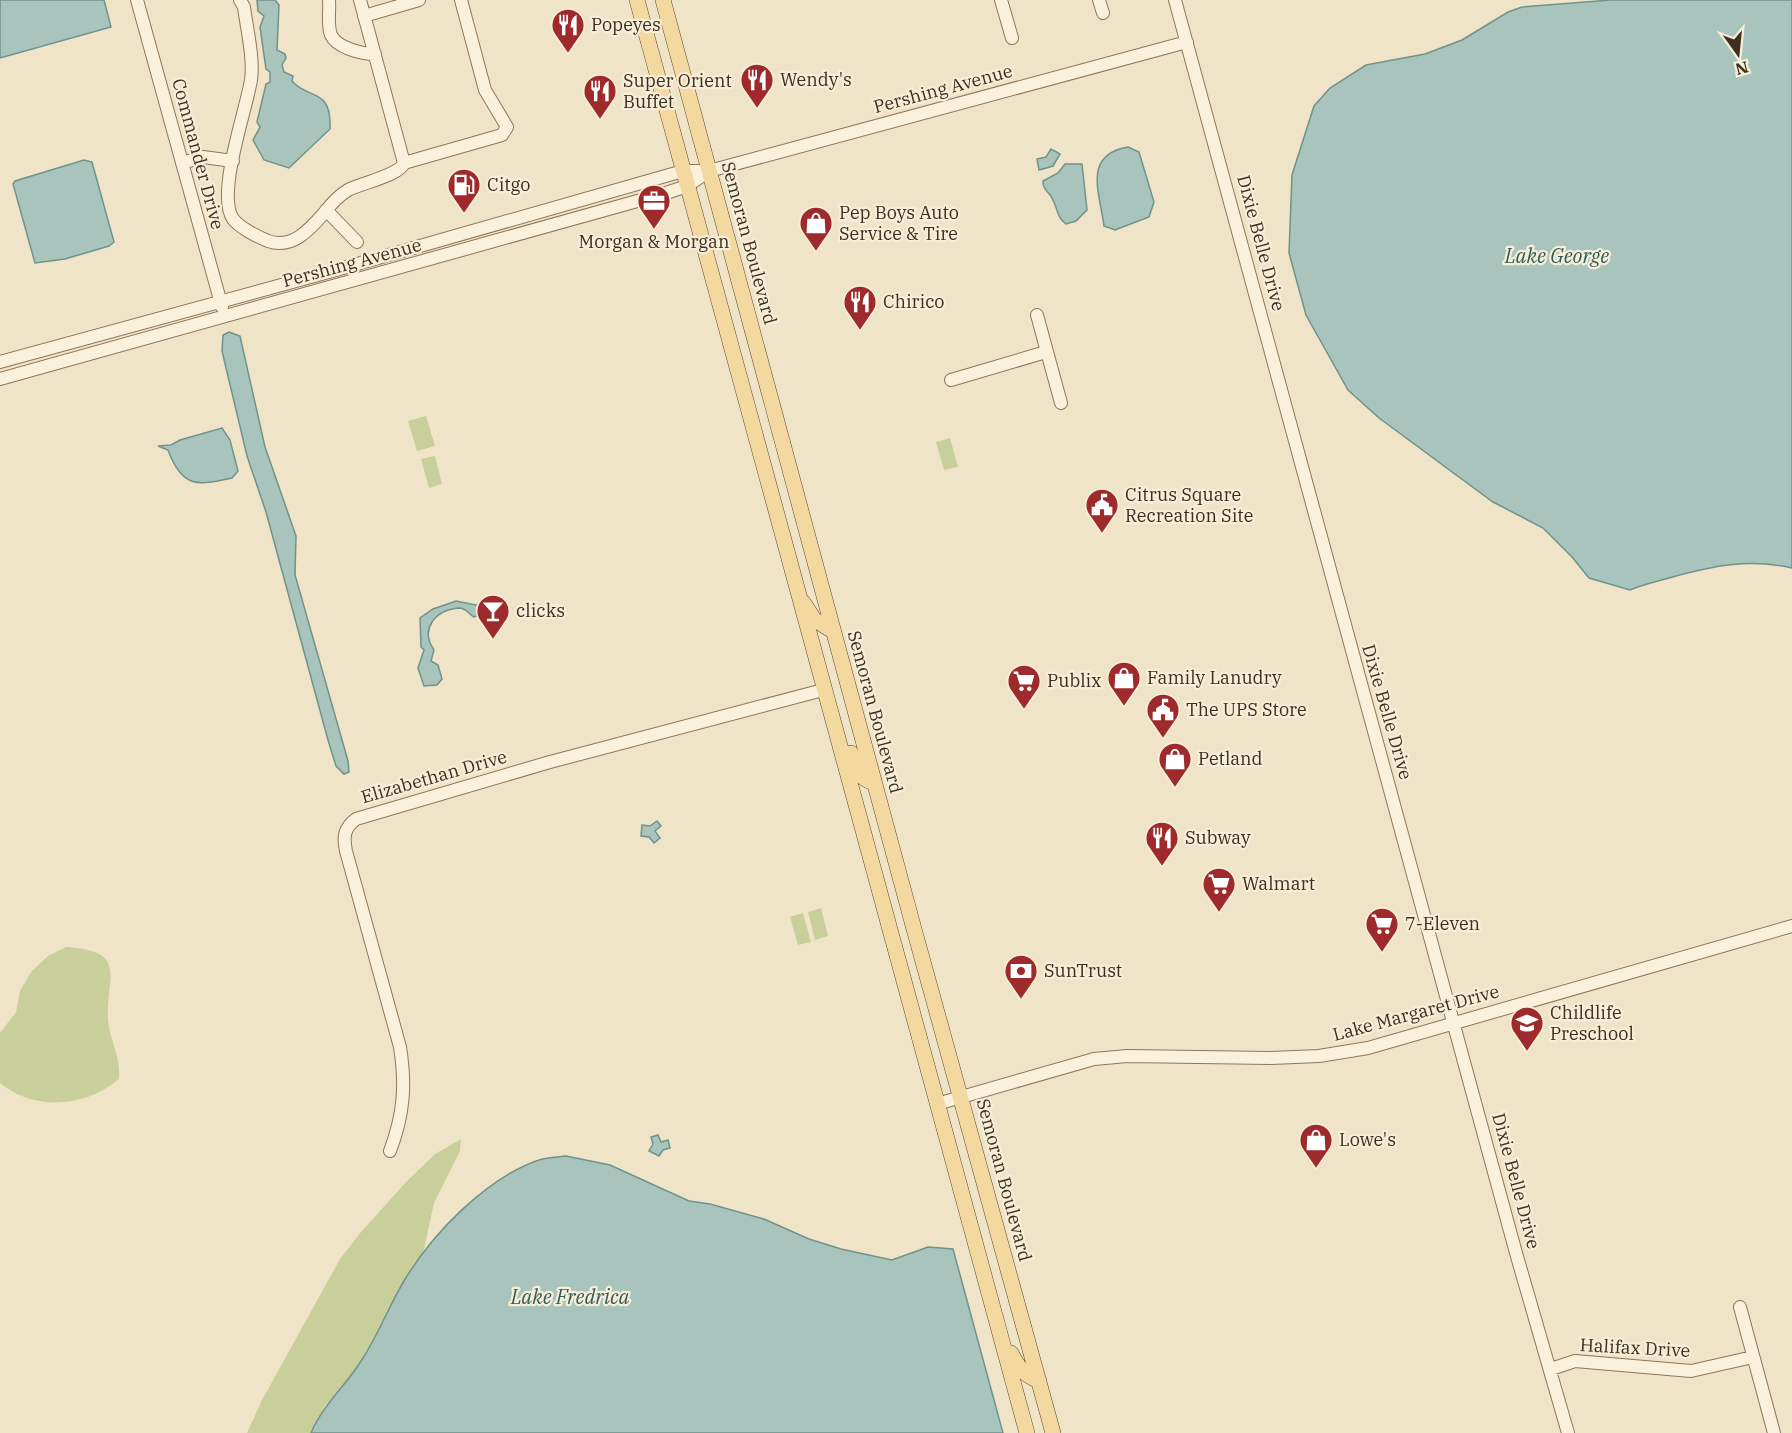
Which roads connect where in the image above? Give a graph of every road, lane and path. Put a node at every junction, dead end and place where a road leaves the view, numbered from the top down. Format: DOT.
graph roads {
  1 [pos="137,0"];
  2 [pos="240,0"];
  3 [pos="329,0"];
  4 [pos="360,0"];
  5 [pos="419,0"];
  6 [pos="461,0"];
  7 [pos="637,0"];
  8 [pos="663,0"];
  9 [pos="1001,0"];
  10 [pos="1099,0"];
  11 [pos="1175,0"];
  12 [pos="1103,13"];
  13 [pos="364,16"];
  14 [pos="1012,38"];
  15 [pos="1186,42"];
  16 [pos="375,54"];
  17 [pos="233,161"];
  18 [pos="182,163"];
  19 [pos="404,163"];
  20 [pos="683,171"];
  21 [pos="709,171"];
  22 [pos="687,186"];
  23 [pos="326,210"];
  24 [pos="357,242"];
  25 [pos="240,296"];
  26 [pos="220,301"];
  27 [pos="244,312"];
  28 [pos="1037,315"];
  29 [pos="225,317"];
  30 [pos="1047,351"];
  31 [pos="0,362"];
  32 [pos="0,379"];
  33 [pos="951,380"];
  34 [pos="1061,403"];
  35 [pos="751,422"];
  36 [pos="788,462"];
  37 [pos="797,592"];
  38 [pos="834,632"];
  39 [pos="823,690"];
  40 [pos="829,712"];
  41 [pos="874,783"];
  42 [pos="1792,926"];
  43 [pos="1455,1023"];
  44 [pos="961,1096"];
  45 [pos="937,1104"];
  46 [pos="390,1151"];
  47 [pos="1740,1306"];
  48 [pos="996,1323"];
  49 [pos="1753,1357"];
  50 [pos="1551,1369"];
  51 [pos="1039,1382"];
  52 [pos="1027,1433"];
  53 [pos="1053,1433"];
  54 [pos="1568,1433"];
  55 [pos="1774,1433"];
  1 -- 18 [label="street, Commander Drive"];
  2 -- 17 [label="street"];
  3 -- 16 [label="street"];
  4 -- 13 [label="street"];
  5 -- 13 [label="street"];
  6 -- 19 [label="street"];
  7 -- 20 [label="main road"];
  8 -- 21 [label="main road, Semoran Boulevard"];
  9 -- 14 [label="street"];
  10 -- 12 [label="street"];
  11 -- 15 [label="street, Dixie Belle Drive"];
  13 -- 16 [label="street"];
  15 -- 21 [label="street, Pershing Avenue"];
  15 -- 43 [label="street, Dixie Belle Drive"];
  16 -- 19 [label="street"];
  17 -- 18 [label="street"];
  17 -- 23 [label="street"];
  18 -- 26 [label="street, Commander Drive"];
  19 -- 23 [label="street"];
  20 -- 21 [label="street, Pershing Avenue"];
  20 -- 22 [label="main road"];
  20 -- 25 [label="street, Pershing Avenue"];
  21 -- 22 [label="street, Pershing Avenue"];
  21 -- 36 [label="main road, Semoran Boulevard"];
  22 -- 27 [label="street, Pershing Avenue"];
  22 -- 35 [label="main road"];
  23 -- 24 [label="street"];
  25 -- 26 [label="street, Pershing Avenue"];
  25 -- 27 [label="street"];
  26 -- 29 [label="street, Commander Drive"];
  26 -- 31 [label="street, Pershing Avenue"];
  27 -- 29 [label="street, Pershing Avenue"];
  28 -- 30 [label="street"];
  29 -- 32 [label="street, Pershing Avenue"];
  30 -- 33 [label="street"];
  30 -- 34 [label="street"];
  35 -- 36 [label="main road"];
  35 -- 37 [label="main road"];
  36 -- 38 [label="main road, Semoran Boulevard"];
  37 -- 38 [label="main road"];
  37 -- 39 [label="main road"];
  38 -- 41 [label="main road, Semoran Boulevard"];
  39 -- 40 [label="main road"];
  39 -- 46 [label="street, Elizabethan Drive"];
  40 -- 41 [label="main road"];
  40 -- 45 [label="main road"];
  41 -- 44 [label="main road, Semoran Boulevard"];
  42 -- 43 [label="street, Lake Margaret Drive"];
  43 -- 44 [label="street, Lake Margaret Drive"];
  43 -- 50 [label="street, Dixie Belle Drive"];
  44 -- 45 [label="street, Lake Margaret Drive"];
  44 -- 51 [label="main road, Semoran Boulevard"];
  45 -- 48 [label="main road"];
  47 -- 49 [label="street"];
  48 -- 51 [label="main road"];
  48 -- 52 [label="main road"];
  49 -- 50 [label="street, Halifax Drive"];
  49 -- 55 [label="street"];
  50 -- 54 [label="street, Dixie Belle Drive"];
  51 -- 53 [label="main road, Semoran Boulevard"];
}
